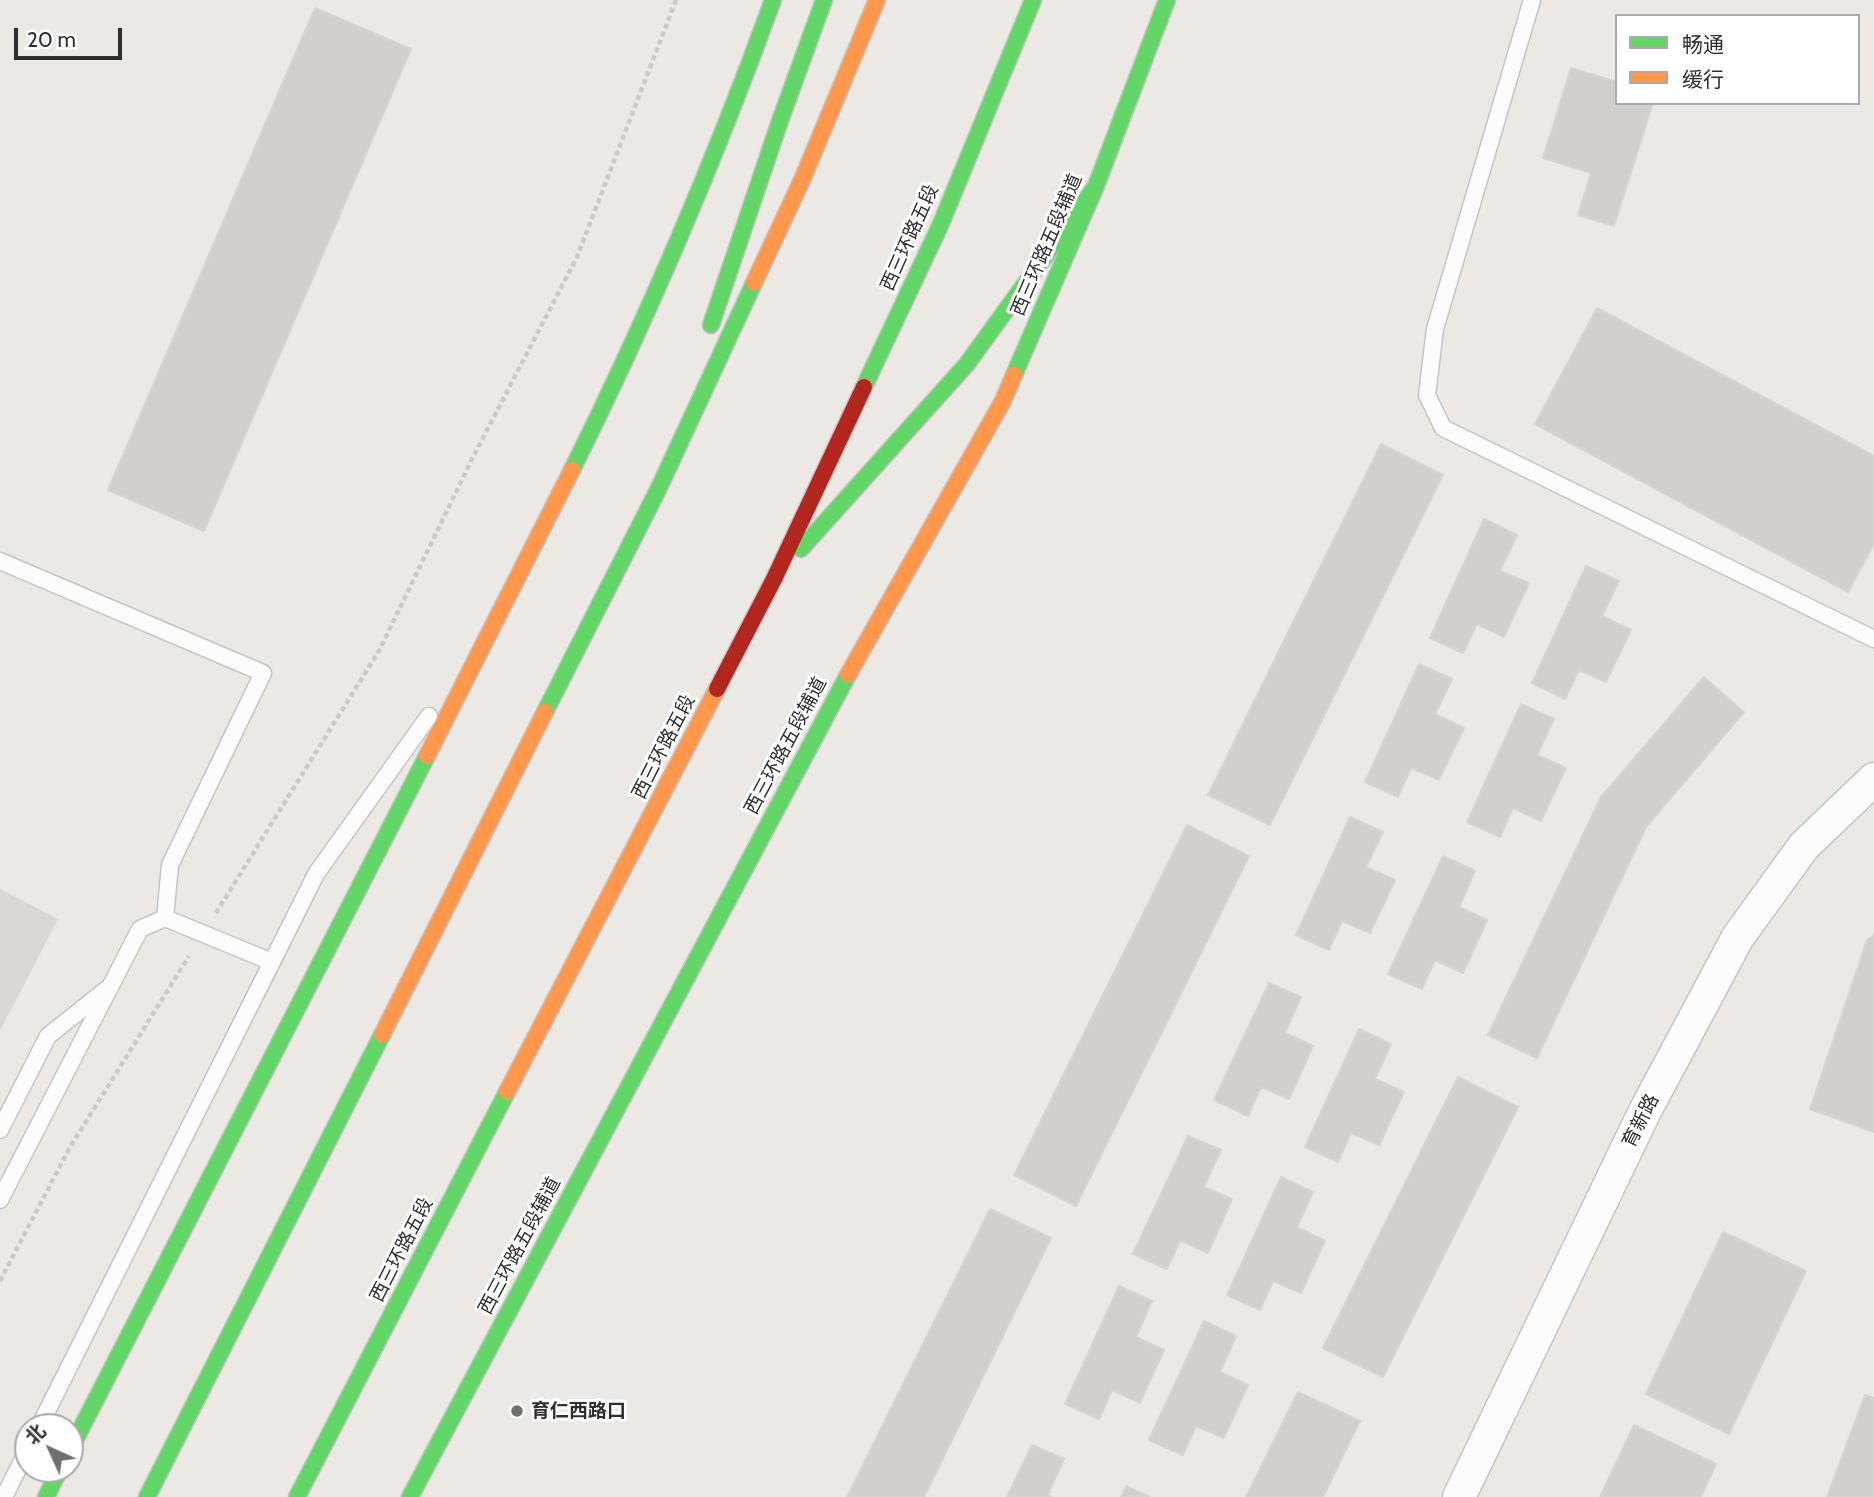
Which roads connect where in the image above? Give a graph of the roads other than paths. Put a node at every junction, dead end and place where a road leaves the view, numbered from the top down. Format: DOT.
graph roads {
  1 [pos="773,0"];
  2 [pos="824,0"];
  3 [pos="877,0"];
  4 [pos="1033,0"];
  5 [pos="1167,0"];
  6 [pos="1532,0"];
  7 [pos="1096,186"];
  8 [pos="705,342"];
  9 [pos="697,367"];
  10 [pos="658,490"];
  11 [pos="0,561"];
  12 [pos="774,579"];
  13 [pos="495,623"];
  14 [pos="1874,639"];
  15 [pos="1874,779"];
  16 [pos="165,918"];
  17 [pos="272,962"];
  18 [pos="111,985"];
  19 [pos="0,1130"];
  20 [pos="0,1200"];
  21 [pos="46,1413"];
  22 [pos="84,1423"];
  23 [pos="14,1477"];
  24 [pos="4,1497"];
  25 [pos="147,1497"];
  26 [pos="297,1497"];
  27 [pos="410,1497"];
  28 [pos="1459,1497"];
  1 -- 13 [label="main road"];
  2 -- 8 [label="main road"];
  3 -- 10 [label="main road"];
  4 -- 12 [label="main road, 西三环路五段"];
  5 -- 7 [label="main road, 西三环路五段辅道"];
  6 -- 14 [label="lane"];
  7 -- 12 [label="main road"];
  7 -- 27 [label="main road, 西三环路五段辅道"];
  9 -- 10 [label="main road"];
  10 -- 25 [label="main road"];
  11 -- 16 [label="lane"];
  12 -- 26 [label="main road, 西三环路五段"];
  13 -- 17 [label="lane"];
  13 -- 22 [label="main road"];
  15 -- 28 [label="street, 育新路"];
  16 -- 17 [label="lane"];
  16 -- 18 [label="lane"];
  17 -- 21 [label="lane"];
  18 -- 19 [label="lane"];
  18 -- 20 [label="lane"];
  23 -- 24 [label="lane"];
}
